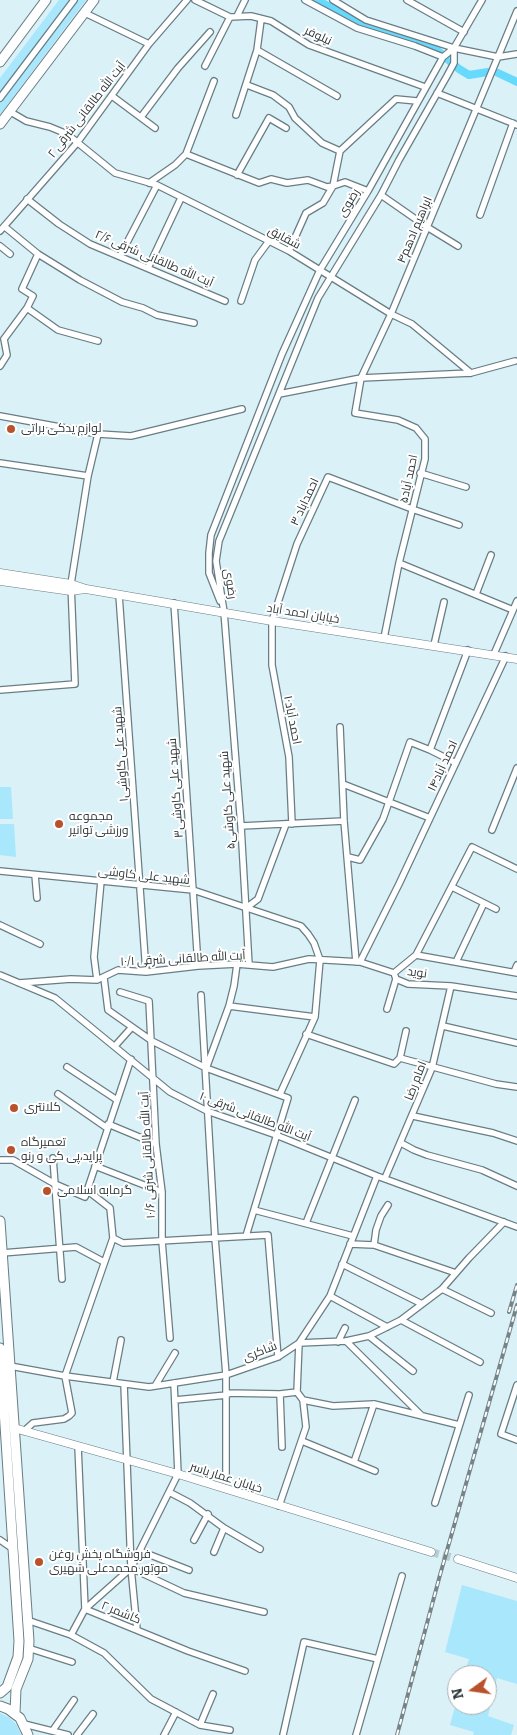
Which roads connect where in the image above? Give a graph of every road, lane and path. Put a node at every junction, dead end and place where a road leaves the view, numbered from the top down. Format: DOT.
graph roads {
  1 [pos="46,0"];
  2 [pos="74,0"];
  3 [pos="94,0"];
  4 [pos="187,0"];
  5 [pos="195,0"];
  6 [pos="245,0"];
  7 [pos="305,0"];
  8 [pos="333,0"];
  9 [pos="407,0"];
  10 [pos="482,0"];
  11 [pos="420,3"];
  12 [pos="517,11"];
  13 [pos="85,13"];
  14 [pos="237,16"];
  15 [pos="230,17"];
  16 [pos="262,20"];
  17 [pos="210,32"];
  18 [pos="464,32"];
  19 [pos="149,44"];
  20 [pos="454,48"];
  21 [pos="257,50"];
  22 [pos="517,54"];
  23 [pos="442,57"];
  24 [pos="498,57"];
  25 [pos="0,62"];
  26 [pos="204,66"];
  27 [pos="214,81"];
  28 [pos="247,85"];
  29 [pos="425,87"];
  30 [pos="436,93"];
  31 [pos="112,96"];
  32 [pos="337,96"];
  33 [pos="0,98"];
  34 [pos="417,101"];
  35 [pos="477,110"];
  36 [pos="9,112"];
  37 [pos="236,116"];
  38 [pos="141,118"];
  39 [pos="0,124"];
  40 [pos="515,124"];
  41 [pos="156,128"];
  42 [pos="286,128"];
  43 [pos="78,143"];
  44 [pos="340,152"];
  45 [pos="186,154"];
  46 [pos="388,154"];
  47 [pos="399,160"];
  48 [pos="237,175"];
  49 [pos="150,183"];
  50 [pos="157,185"];
  51 [pos="333,186"];
  52 [pos="368,191"];
  53 [pos="381,195"];
  54 [pos="181,198"];
  55 [pos="27,199"];
  56 [pos="480,215"];
  57 [pos="427,227"];
  58 [pos="2,229"];
  59 [pos="269,241"];
  60 [pos="0,246"];
  61 [pos="458,246"];
  62 [pos="289,251"];
  63 [pos="10,254"];
  64 [pos="38,254"];
  65 [pos="120,256"];
  66 [pos="148,268"];
  67 [pos="320,270"];
  68 [pos="331,277"];
  69 [pos="225,301"];
  70 [pos="241,301"];
  71 [pos="27,308"];
  72 [pos="391,314"];
  73 [pos="194,323"];
  74 [pos="2,338"];
  75 [pos="98,341"];
  76 [pos="515,361"];
  77 [pos="0,366"];
  78 [pos="470,373"];
  79 [pos="361,378"];
  80 [pos="279,394"];
  81 [pos="242,409"];
  82 [pos="0,416"];
  83 [pos="98,434"];
  84 [pos="0,463"];
  85 [pos="420,473"];
  86 [pos="88,476"];
  87 [pos="466,487"];
  88 [pos="412,509"];
  89 [pos="459,525"];
  90 [pos="491,556"];
  91 [pos="399,563"];
  92 [pos="0,573"];
  93 [pos="0,581"];
  94 [pos="71,588"];
  95 [pos="476,594"];
  96 [pos="119,595"];
  97 [pos="517,601"];
  98 [pos="444,602"];
  99 [pos="174,603"];
  100 [pos="513,610"];
  101 [pos="224,612"];
  102 [pos="272,620"];
  103 [pos="384,638"];
  104 [pos="434,645"];
  105 [pos="468,650"];
  106 [pos="494,654"];
  107 [pos="506,656"];
  108 [pos="517,658"];
  109 [pos="0,690"];
  110 [pos="340,727"];
  111 [pos="430,750"];
  112 [pos="456,763"];
  113 [pos="517,768"];
  114 [pos="343,784"];
  115 [pos="389,801"];
  116 [pos="430,818"];
  117 [pos="344,821"];
  118 [pos="289,824"];
  119 [pos="241,826"];
  120 [pos="492,830"];
  121 [pos="348,857"];
  122 [pos="516,868"];
  123 [pos="0,871"];
  124 [pos="35,875"];
  125 [pos="101,881"];
  126 [pos="140,885"];
  127 [pos="452,887"];
  128 [pos="193,890"];
  129 [pos="37,898"];
  130 [pos="484,903"];
  131 [pos="246,908"];
  132 [pos="496,909"];
  133 [pos="0,925"];
  134 [pos="40,944"];
  135 [pos="416,956"];
  136 [pos="320,960"];
  137 [pos="358,962"];
  138 [pos="456,962"];
  139 [pos="237,964"];
  140 [pos="249,965"];
  141 [pos="517,965"];
  142 [pos="198,966"];
  143 [pos="146,972"];
  144 [pos="515,973"];
  145 [pos="0,975"];
  146 [pos="395,976"];
  147 [pos="104,978"];
  148 [pos="97,980"];
  149 [pos="18,983"];
  150 [pos="451,986"];
  151 [pos="120,992"];
  152 [pos="201,995"];
  153 [pos="517,996"];
  154 [pos="229,1006"];
  155 [pos="386,1009"];
  156 [pos="316,1017"];
  157 [pos="443,1026"];
  158 [pos="132,1027"];
  159 [pos="406,1031"];
  160 [pos="306,1034"];
  161 [pos="152,1041"];
  162 [pos="517,1043"];
  163 [pos="115,1046"];
  164 [pos="400,1058"];
  165 [pos="131,1059"];
  166 [pos="67,1066"];
  167 [pos="206,1068"];
  168 [pos="432,1068"];
  169 [pos="154,1080"];
  170 [pos="517,1087"];
  171 [pos="58,1094"];
  172 [pos="280,1094"];
  173 [pos="117,1100"];
  174 [pos="354,1100"];
  175 [pos="207,1111"];
  176 [pos="413,1116"];
  177 [pos="108,1126"];
  178 [pos="276,1135"];
  179 [pos="517,1141"];
  180 [pos="401,1143"];
  181 [pos="156,1144"];
  182 [pos="54,1158"];
  183 [pos="330,1158"];
  184 [pos="0,1160"];
  185 [pos="94,1166"];
  186 [pos="377,1176"];
  187 [pos="385,1178"];
  188 [pos="55,1184"];
  189 [pos="517,1186"];
  190 [pos="88,1192"];
  191 [pos="162,1192"];
  192 [pos="388,1206"];
  193 [pos="254,1210"];
  194 [pos="0,1221"];
  195 [pos="504,1222"];
  196 [pos="306,1223"];
  197 [pos="517,1227"];
  198 [pos="246,1236"];
  199 [pos="353,1236"];
  200 [pos="113,1238"];
  201 [pos="215,1238"];
  202 [pos="162,1241"];
  203 [pos="350,1244"];
  204 [pos="374,1245"];
  205 [pos="60,1248"];
  206 [pos="2,1253"];
  207 [pos="104,1262"];
  208 [pos="342,1264"];
  209 [pos="456,1273"];
  210 [pos="62,1278"];
  211 [pos="442,1289"];
  212 [pos="330,1296"];
  213 [pos="422,1304"];
  214 [pos="491,1313"];
  215 [pos="400,1320"];
  216 [pos="387,1327"];
  217 [pos="345,1328"];
  218 [pos="369,1336"];
  219 [pos="170,1338"];
  220 [pos="121,1340"];
  221 [pos="346,1341"];
  222 [pos="338,1342"];
  223 [pos="299,1343"];
  224 [pos="0,1348"];
  225 [pos="175,1353"];
  226 [pos="278,1357"];
  227 [pos="480,1362"];
  228 [pos="4,1366"];
  229 [pos="413,1371"];
  230 [pos="226,1375"];
  231 [pos="65,1376"];
  232 [pos="113,1382"];
  233 [pos="174,1383"];
  234 [pos="124,1384"];
  235 [pos="517,1385"];
  236 [pos="155,1386"];
  237 [pos="297,1392"];
  238 [pos="226,1394"];
  239 [pos="280,1394"];
  240 [pos="469,1394"];
  241 [pos="175,1400"];
  242 [pos="303,1400"];
  243 [pos="374,1404"];
  244 [pos="422,1416"];
  245 [pos="3,1421"];
  246 [pos="459,1426"];
  247 [pos="14,1428"];
  248 [pos="24,1431"];
  249 [pos="302,1440"];
  250 [pos="517,1440"];
  251 [pos="78,1446"];
  252 [pos="282,1447"];
  253 [pos="128,1460"];
  254 [pos="354,1462"];
  255 [pos="375,1471"];
  256 [pos="178,1474"];
  257 [pos="226,1477"];
  258 [pos="169,1492"];
  259 [pos="435,1503"];
  260 [pos="279,1506"];
  261 [pos="208,1514"];
  262 [pos="224,1528"];
  263 [pos="0,1540"];
  264 [pos="194,1540"];
  265 [pos="13,1549"];
  266 [pos="260,1550"];
  267 [pos="140,1551"];
  268 [pos="214,1552"];
  269 [pos="431,1552"];
  270 [pos="458,1559"];
  271 [pos="131,1568"];
  272 [pos="189,1570"];
  273 [pos="402,1576"];
  274 [pos="517,1578"];
  275 [pos="85,1609"];
  276 [pos="264,1612"];
  277 [pos="27,1620"];
  278 [pos="137,1630"];
  279 [pos="71,1635"];
  280 [pos="28,1648"];
  281 [pos="378,1659"];
  282 [pos="72,1662"];
  283 [pos="245,1671"];
  284 [pos="1,1691"];
  285 [pos="213,1694"];
  286 [pos="74,1700"];
  287 [pos="0,1706"];
  288 [pos="176,1712"];
  289 [pos="15,1713"];
  290 [pos="93,1714"];
  291 [pos="24,1724"];
  292 [pos="200,1725"];
  293 [pos="53,1730"];
  294 [pos="230,1730"];
  295 [pos="28,1735"];
  296 [pos="68,1735"];
  297 [pos="77,1735"];
  298 [pos="164,1735"];
  299 [pos="282,1735"];
  300 [pos="356,1735"];
  1 -- 25 [label="main road"];
  2 -- 33 [label="street"];
  3 -- 13 [label="main road"];
  4 -- 19 [label="street, آیت الله طالقانی شرقی ۲"];
  5 -- 15 [label="street"];
  6 -- 14 [label="street"];
  7 -- 23 [label="street"];
  8 -- 20 [label="street"];
  9 -- 11 [label="street"];
  10 -- 18 [label="street, رضوی"];
  11 -- 18 [label="street"];
  12 -- 24 [label="street, ابراهیم ادهم۴"];
  13 -- 19 [label="street"];
  13 -- 36 [label="main road"];
  14 -- 15 [label="street, نیلوفر"];
  14 -- 16 [label="street, نیلوفر"];
  15 -- 26 [label="street"];
  16 -- 21 [label="street"];
  16 -- 29 [label="street, نیلوفر"];
  17 -- 38 [label="street"];
  18 -- 20 [label="street, رضوی"];
  19 -- 31 [label="street, آیت الله طالقانی شرقی ۲"];
  20 -- 23 [label="street, رضوی"];
  20 -- 24 [label="street"];
  20 -- 30 [label="street, رضوی"];
  21 -- 28 [label="street"];
  21 -- 32 [label="street"];
  22 -- 24 [label="street"];
  23 -- 29 [label="street, رضوی"];
  24 -- 35 [label="street, ابراهیم ادهم۴"];
  27 -- 45 [label="street"];
  28 -- 37 [label="street"];
  28 -- 44 [label="street"];
  29 -- 34 [label="street, رضوی"];
  30 -- 35 [label="street"];
  30 -- 47 [label="street, رضوی"];
  31 -- 38 [label="street"];
  31 -- 43 [label="street, آیت الله طالقانی شرقی ۲"];
  34 -- 44 [label="street"];
  34 -- 46 [label="street, رضوی"];
  35 -- 40 [label="street"];
  35 -- 57 [label="street, ابراهیم ادهم۴"];
  36 -- 39 [label="main road"];
  36 -- 43 [label="street, شقایق"];
  38 -- 41 [label="street"];
  40 -- 56 [label="street"];
  42 -- 48 [label="street"];
  43 -- 49 [label="street, شقایق"];
  43 -- 55 [label="street, آیت الله طالقانی شرقی ۲"];
  44 -- 51 [label="street"];
  45 -- 48 [label="street"];
  45 -- 49 [label="street"];
  46 -- 47 [label="street"];
  46 -- 52 [label="street, رضوی"];
  47 -- 53 [label="street, رضوی"];
  48 -- 51 [label="street"];
  49 -- 50 [label="street, شقایق"];
  50 -- 54 [label="street, شقایق"];
  50 -- 65 [label="street"];
  51 -- 52 [label="street"];
  51 -- 62 [label="street"];
  52 -- 67 [label="street, رضوی"];
  53 -- 57 [label="street"];
  53 -- 68 [label="street, رضوی"];
  54 -- 59 [label="street, شقایق"];
  54 -- 66 [label="street"];
  55 -- 58 [label="street, آیت الله طالقانی شرقی ۲"];
  55 -- 65 [label="street, آیت الله طالقانی شرقی ۲/۶"];
  57 -- 61 [label="street"];
  57 -- 72 [label="street, ابراهیم ادهم۴"];
  58 -- 64 [label="street"];
  59 -- 62 [label="street, شقایق"];
  59 -- 70 [label="street"];
  60 -- 63 [label="street"];
  62 -- 67 [label="street, شقایق"];
  64 -- 71 [label="street"];
  64 -- 73 [label="street"];
  65 -- 66 [label="street, آیت الله طالقانی شرقی ۲/۶"];
  66 -- 69 [label="street, آیت الله طالقانی شرقی ۲/۶"];
  67 -- 68 [label="street, شقایق"];
  67 -- 101 [label="street, رضوی"];
  68 -- 72 [label="street, شقایق"];
  68 -- 80 [label="street, رضوی"];
  71 -- 74 [label="street"];
  71 -- 75 [label="street"];
  72 -- 78 [label="street, شقایق"];
  72 -- 79 [label="street, ابراهیم ادهم۴"];
  74 -- 77 [label="street"];
  76 -- 78 [label="street"];
  78 -- 79 [label="street"];
  79 -- 80 [label="street"];
  79 -- 85 [label="street, احمد آباد۵"];
  80 -- 101 [label="street, رضوی"];
  81 -- 83 [label="street"];
  82 -- 83 [label="street"];
  83 -- 86 [label="street"];
  84 -- 86 [label="street"];
  85 -- 87 [label="street"];
  85 -- 88 [label="street, احمد آباد۵"];
  86 -- 94 [label="street"];
  88 -- 89 [label="street"];
  88 -- 91 [label="street, احمد آباد۵"];
  88 -- 102 [label="street, احمداباد ۳"];
  90 -- 95 [label="street"];
  91 -- 95 [label="street"];
  91 -- 103 [label="street, احمد آباد۵"];
  92 -- 94 [label="main road, خیابان احمد آباد"];
  93 -- 94 [label="main road, خیابان احمد آباد"];
  94 -- 96 [label="main road, خیابان احمد آباد"];
  94 -- 109 [label="street"];
  95 -- 100 [label="street"];
  96 -- 99 [label="main road, خیابان احمد آباد"];
  96 -- 126 [label="street, شهید علی کاوشی۱"];
  97 -- 100 [label="street"];
  98 -- 104 [label="street"];
  99 -- 101 [label="main road, خیابان احمد آباد"];
  99 -- 128 [label="street, شهید علی کاوشی۳"];
  100 -- 106 [label="street"];
  101 -- 102 [label="main road, خیابان احمد آباد"];
  101 -- 119 [label="street, شهید علی کاوشی۵"];
  102 -- 103 [label="main road, خیابان احمد آباد"];
  102 -- 118 [label="street, احمد آباد۱۰"];
  103 -- 104 [label="main road, خیابان احمد آباد"];
  104 -- 105 [label="main road, خیابان احمد آباد"];
  105 -- 106 [label="main road, خیابان احمد آباد"];
  105 -- 111 [label="street"];
  106 -- 107 [label="main road, خیابان احمد آباد"];
  107 -- 108 [label="main road, خیابان احمد آباد"];
  107 -- 112 [label="street, احمد آباد۱۴"];
  110 -- 114 [label="street"];
  111 -- 112 [label="street"];
  111 -- 115 [label="street"];
  112 -- 116 [label="street, احمد آباد۱۴"];
  113 -- 120 [label="street"];
  114 -- 115 [label="street"];
  114 -- 117 [label="street"];
  115 -- 116 [label="street"];
  115 -- 121 [label="street"];
  116 -- 137 [label="street, احمد آباد۱۴"];
  117 -- 118 [label="street"];
  117 -- 121 [label="street"];
  118 -- 119 [label="street"];
  118 -- 131 [label="street"];
  119 -- 131 [label="street, شهید علی کاوشی۵"];
  121 -- 137 [label="street"];
  122 -- 127 [label="street"];
  123 -- 124 [label="street, شهید علی کاوشی"];
  124 -- 125 [label="street, شهید علی کاوشی"];
  124 -- 129 [label="street"];
  125 -- 126 [label="street, شهید علی کاوشی"];
  125 -- 148 [label="street"];
  126 -- 128 [label="street, شهید علی کاوشی"];
  126 -- 143 [label="street, شهید علی کاوشی۱"];
  127 -- 130 [label="street"];
  127 -- 135 [label="street"];
  128 -- 131 [label="street, شهید علی کاوشی"];
  128 -- 142 [label="street, شهید علی کاوشی۳"];
  130 -- 132 [label="street"];
  130 -- 138 [label="street"];
  131 -- 136 [label="street, شهید علی کاوشی"];
  131 -- 140 [label="street, شهید علی کاوشی۵"];
  133 -- 134 [label="street"];
  135 -- 138 [label="street"];
  135 -- 146 [label="street"];
  136 -- 137 [label="street, نوید"];
  136 -- 140 [label="street, آیت الله طالقانی شرقی ۱۰/۱"];
  136 -- 156 [label="street"];
  137 -- 146 [label="street, نوید"];
  138 -- 144 [label="street"];
  139 -- 140 [label="street, آیت الله طالقانی شرقی ۱۰/۱"];
  139 -- 142 [label="street, آیت الله طالقانی شرقی ۱۰/۱"];
  139 -- 154 [label="street"];
  141 -- 144 [label="street"];
  142 -- 143 [label="street, آیت الله طالقانی شرقی ۱۰/۱"];
  143 -- 147 [label="street, آیت الله طالقانی شرقی ۱۰/۱"];
  145 -- 149 [label="street, آیت الله طالقانی شرقی ۱۰"];
  146 -- 150 [label="street, نوید"];
  146 -- 155 [label="street"];
  147 -- 148 [label="street, آیت الله طالقانی شرقی ۱۰/۱"];
  147 -- 158 [label="street"];
  148 -- 149 [label="street, آیت الله طالقانی شرقی ۱۰/۱"];
  149 -- 163 [label="street, آیت الله طالقانی شرقی ۱۰"];
  150 -- 153 [label="street, نوید"];
  150 -- 157 [label="street, امام رضا"];
  151 -- 161 [label="street, آیت الله طالقانی شرقی ۱۰/۶"];
  152 -- 167 [label="street"];
  154 -- 156 [label="street"];
  154 -- 167 [label="street"];
  156 -- 160 [label="street"];
  157 -- 162 [label="street"];
  157 -- 168 [label="street, امام رضا"];
  158 -- 161 [label="street"];
  158 -- 163 [label="street"];
  159 -- 164 [label="street"];
  160 -- 164 [label="street"];
  160 -- 172 [label="street"];
  161 -- 167 [label="street"];
  161 -- 169 [label="street, آیت الله طالقانی شرقی ۱۰/۶"];
  163 -- 165 [label="street, آیت الله طالقانی شرقی ۱۰"];
  164 -- 168 [label="street"];
  165 -- 169 [label="street, آیت الله طالقانی شرقی ۱۰"];
  165 -- 173 [label="street"];
  166 -- 173 [label="street"];
  167 -- 172 [label="street"];
  167 -- 175 [label="street"];
  168 -- 170 [label="street"];
  168 -- 176 [label="street, امام رضا"];
  169 -- 175 [label="street, آیت الله طالقانی شرقی ۱۰"];
  169 -- 181 [label="street, آیت الله طالقانی شرقی ۱۰/۶"];
  171 -- 177 [label="street"];
  172 -- 178 [label="street"];
  173 -- 177 [label="street"];
  174 -- 183 [label="street"];
  175 -- 178 [label="street, آیت الله طالقانی شرقی ۱۰"];
  175 -- 201 [label="street"];
  176 -- 179 [label="street"];
  176 -- 180 [label="street, امام رضا"];
  177 -- 181 [label="street"];
  177 -- 185 [label="street"];
  178 -- 183 [label="street, آیت الله طالقانی شرقی ۱۰"];
  178 -- 193 [label="street"];
  180 -- 187 [label="street, امام رضا"];
  180 -- 189 [label="street"];
  181 -- 191 [label="street, آیت الله طالقانی شرقی ۱۰/۶"];
  182 -- 188 [label="street"];
  183 -- 186 [label="street, آیت الله طالقانی شرقی ۱۰"];
  183 -- 196 [label="street"];
  184 -- 188 [label="street"];
  185 -- 190 [label="street"];
  185 -- 191 [label="street"];
  186 -- 187 [label="street, آیت الله طالقانی شرقی ۱۰"];
  186 -- 199 [label="street"];
  187 -- 195 [label="street, آیت الله طالقانی شرقی ۱۰"];
  188 -- 190 [label="street"];
  188 -- 205 [label="street"];
  190 -- 200 [label="street"];
  191 -- 202 [label="street, آیت الله طالقانی شرقی ۱۰/۶"];
  192 -- 204 [label="street"];
  193 -- 196 [label="street"];
  193 -- 198 [label="street"];
  194 -- 206 [label="main road"];
  195 -- 197 [label="street, آیت الله طالقانی شرقی ۱۰"];
  195 -- 209 [label="street"];
  196 -- 199 [label="street"];
  198 -- 201 [label="street"];
  198 -- 226 [label="street"];
  199 -- 203 [label="street"];
  200 -- 202 [label="street"];
  200 -- 207 [label="street"];
  201 -- 202 [label="street"];
  201 -- 230 [label="street"];
  202 -- 219 [label="street, آیت الله طالقانی شرقی ۱۰/۶"];
  203 -- 204 [label="street"];
  203 -- 208 [label="street"];
  204 -- 209 [label="street"];
  205 -- 206 [label="street"];
  205 -- 207 [label="street"];
  205 -- 210 [label="street"];
  206 -- 228 [label="main road"];
  207 -- 231 [label="street"];
  208 -- 212 [label="street"];
  208 -- 213 [label="street"];
  209 -- 211 [label="street"];
  211 -- 213 [label="street"];
  211 -- 214 [label="street"];
  212 -- 216 [label="street"];
  212 -- 223 [label="street"];
  213 -- 215 [label="street"];
  215 -- 216 [label="street"];
  215 -- 227 [label="street"];
  216 -- 218 [label="street"];
  217 -- 222 [label="street"];
  218 -- 221 [label="street"];
  218 -- 229 [label="street"];
  220 -- 232 [label="street"];
  221 -- 222 [label="street"];
  221 -- 244 [label="street"];
  222 -- 223 [label="street"];
  223 -- 226 [label="street, شاکری"];
  223 -- 237 [label="street"];
  224 -- 228 [label="main road"];
  225 -- 236 [label="street"];
  226 -- 230 [label="street, شاکری"];
  228 -- 231 [label="street, شاکری"];
  228 -- 245 [label="main road"];
  228 -- 247 [label="main road"];
  230 -- 233 [label="street, شاکری"];
  230 -- 238 [label="street"];
  231 -- 232 [label="street, شاکری"];
  231 -- 248 [label="street"];
  232 -- 234 [label="street, شاکری"];
  233 -- 236 [label="street, شاکری"];
  233 -- 241 [label="street"];
  234 -- 236 [label="street, شاکری"];
  234 -- 253 [label="street"];
  235 -- 250 [label="street"];
  237 -- 239 [label="street"];
  237 -- 242 [label="street"];
  238 -- 239 [label="street"];
  238 -- 241 [label="street"];
  238 -- 257 [label="street"];
  239 -- 252 [label="street"];
  240 -- 246 [label="street"];
  241 -- 256 [label="street"];
  242 -- 243 [label="street"];
  242 -- 249 [label="street"];
  243 -- 244 [label="street"];
  243 -- 254 [label="street"];
  244 -- 246 [label="street"];
  245 -- 265 [label="main road"];
  246 -- 259 [label="street"];
  247 -- 248 [label="main road, خیابان عمار یاسر"];
  247 -- 277 [label="main road"];
  248 -- 251 [label="main road, خیابان عمار یاسر"];
  249 -- 254 [label="street"];
  249 -- 260 [label="street"];
  251 -- 253 [label="main road, خیابان عمار یاسر"];
  251 -- 275 [label="street, کاشمر ۲"];
  253 -- 256 [label="main road, خیابان عمار یاسر"];
  253 -- 271 [label="street"];
  254 -- 255 [label="street"];
  256 -- 258 [label="street"];
  256 -- 260 [label="main road, خیابان عمار یاسر"];
  258 -- 261 [label="street"];
  258 -- 267 [label="street"];
  260 -- 269 [label="main road, خیابان عمار یاسر"];
  261 -- 262 [label="street"];
  261 -- 264 [label="street"];
  262 -- 266 [label="street"];
  262 -- 268 [label="street"];
  263 -- 265 [label="street"];
  265 -- 284 [label="main road"];
  267 -- 271 [label="street"];
  267 -- 272 [label="street"];
  270 -- 274 [label="main road"];
  271 -- 275 [label="street"];
  271 -- 276 [label="street"];
  271 -- 278 [label="street"];
  273 -- 281 [label="street"];
  275 -- 278 [label="street, کاشمر ۲"];
  275 -- 279 [label="street"];
  277 -- 279 [label="street"];
  277 -- 280 [label="main road"];
  278 -- 283 [label="street, کاشمر ۲"];
  279 -- 288 [label="street"];
  280 -- 282 [label="street"];
  280 -- 289 [label="main road"];
  281 -- 299 [label="street"];
  281 -- 300 [label="street"];
  285 -- 292 [label="street"];
  286 -- 293 [label="street"];
  287 -- 289 [label="main road"];
  288 -- 292 [label="street"];
  288 -- 298 [label="street"];
  289 -- 291 [label="main road"];
  290 -- 297 [label="street"];
  291 -- 293 [label="street"];
  291 -- 295 [label="main road"];
  292 -- 294 [label="street"];
  293 -- 296 [label="street"];
}
